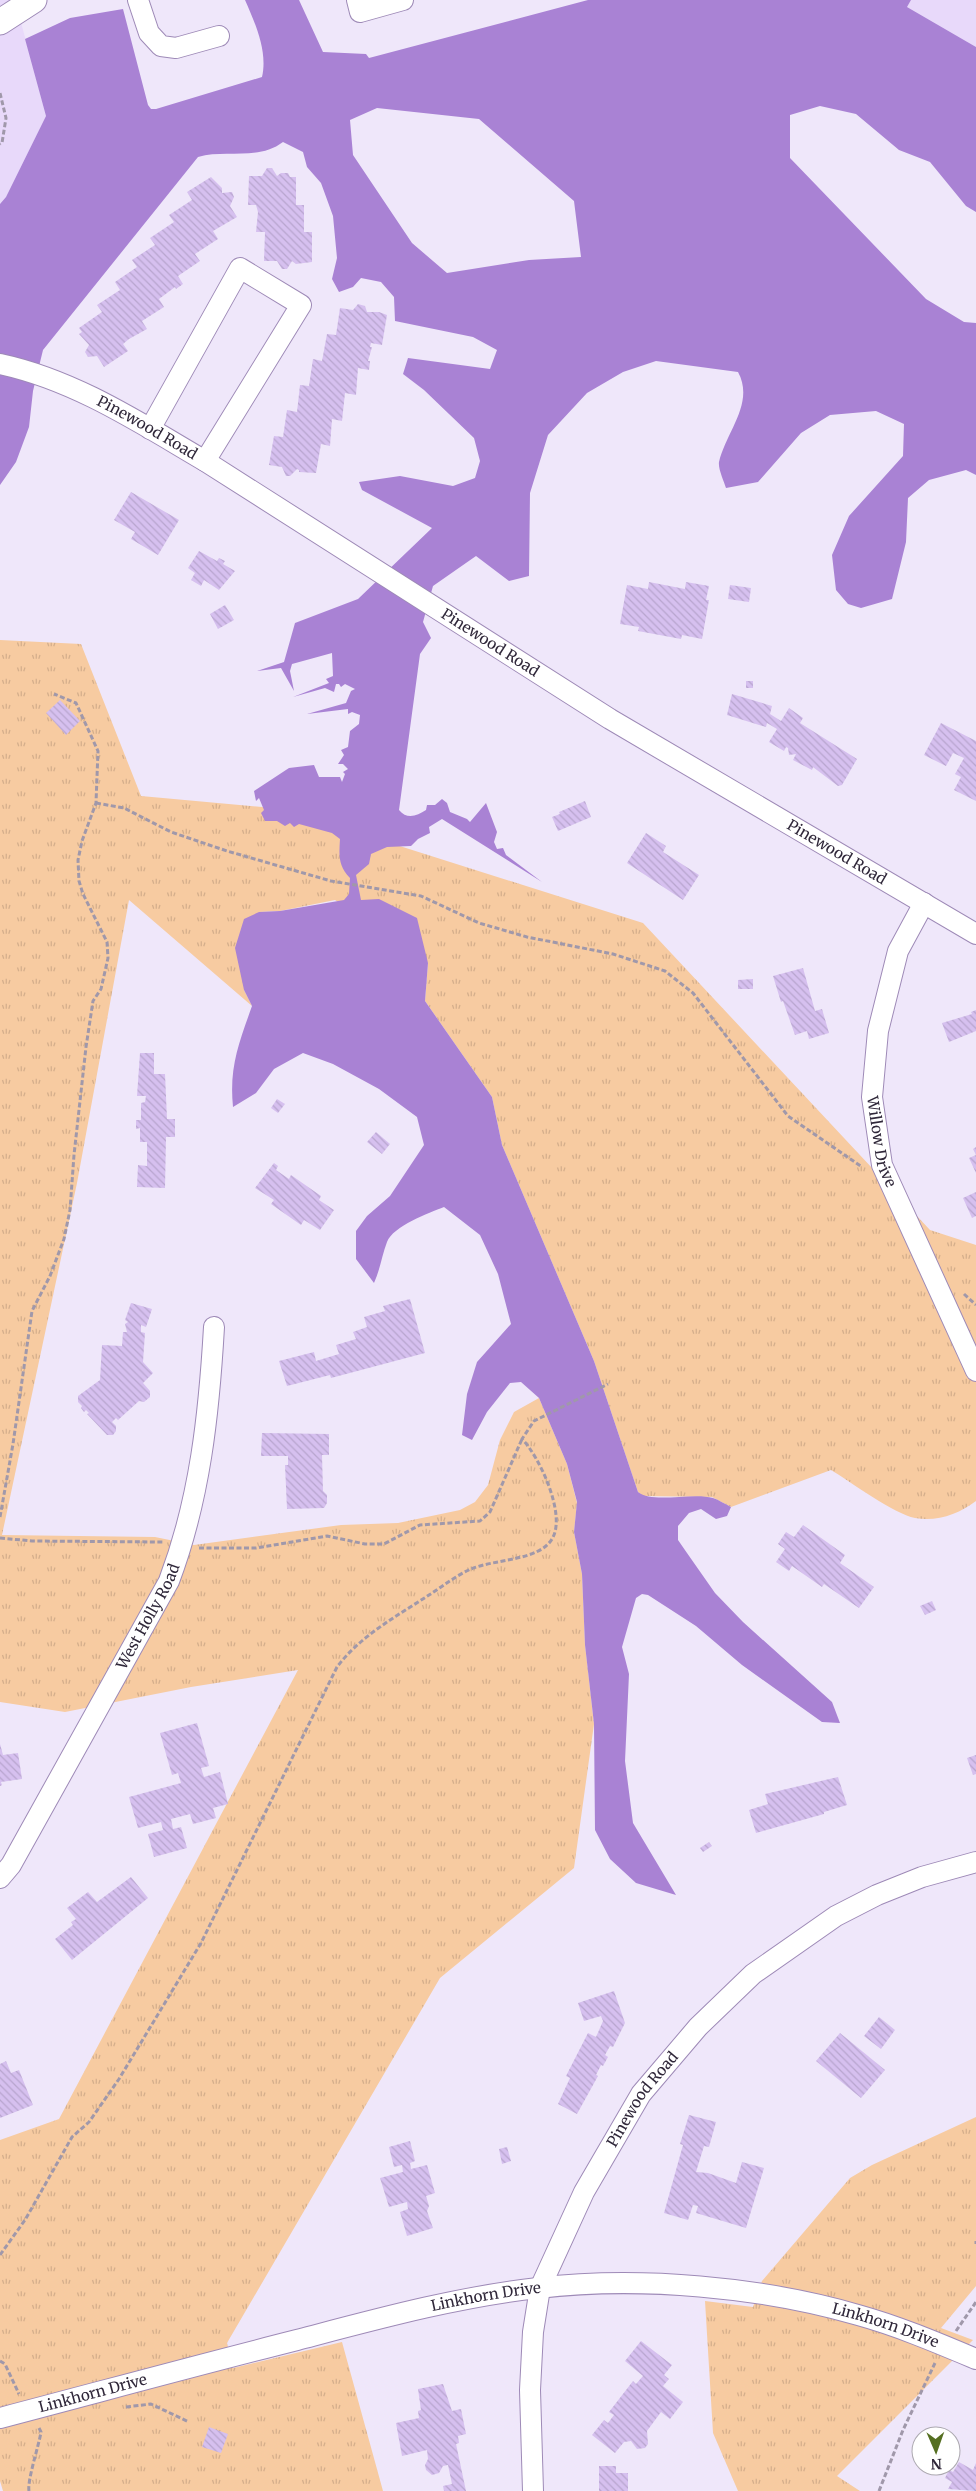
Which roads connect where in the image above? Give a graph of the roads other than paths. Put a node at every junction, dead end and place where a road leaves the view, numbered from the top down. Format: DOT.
graph roads {
  1 [pos="34,0"];
  2 [pos="138,0"];
  3 [pos="357,0"];
  4 [pos="403,0"];
  5 [pos="0,22"];
  6 [pos="219,36"];
  7 [pos="0,364"];
  8 [pos="150,428"];
  9 [pos="205,461"];
  10 [pos="924,903"];
  11 [pos="976,934"];
  12 [pos="214,1327"];
  13 [pos="976,1371"];
  14 [pos="976,1862"];
  15 [pos="0,1878"];
  16 [pos="540,2288"];
  17 [pos="976,2359"];
  18 [pos="0,2418"];
  19 [pos="534,2491"];
  1 -- 5 [label="main road"];
  2 -- 6 [label="street"];
  3 -- 4 [label="street"];
  7 -- 8 [label="street, Pinewood Road"];
  8 -- 9 [label="street, Pinewood Road"];
  8 -- 9 [label="street"];
  9 -- 10 [label="street, Pinewood Road"];
  10 -- 11 [label="street, Pinewood Road"];
  10 -- 13 [label="street, Willow Drive"];
  12 -- 15 [label="street, West Holly Road"];
  14 -- 16 [label="street, Pinewood Road"];
  16 -- 17 [label="street, Linkhorn Drive"];
  16 -- 18 [label="street, Linkhorn Drive"];
  16 -- 19 [label="street, Pinewood Road"];
}
